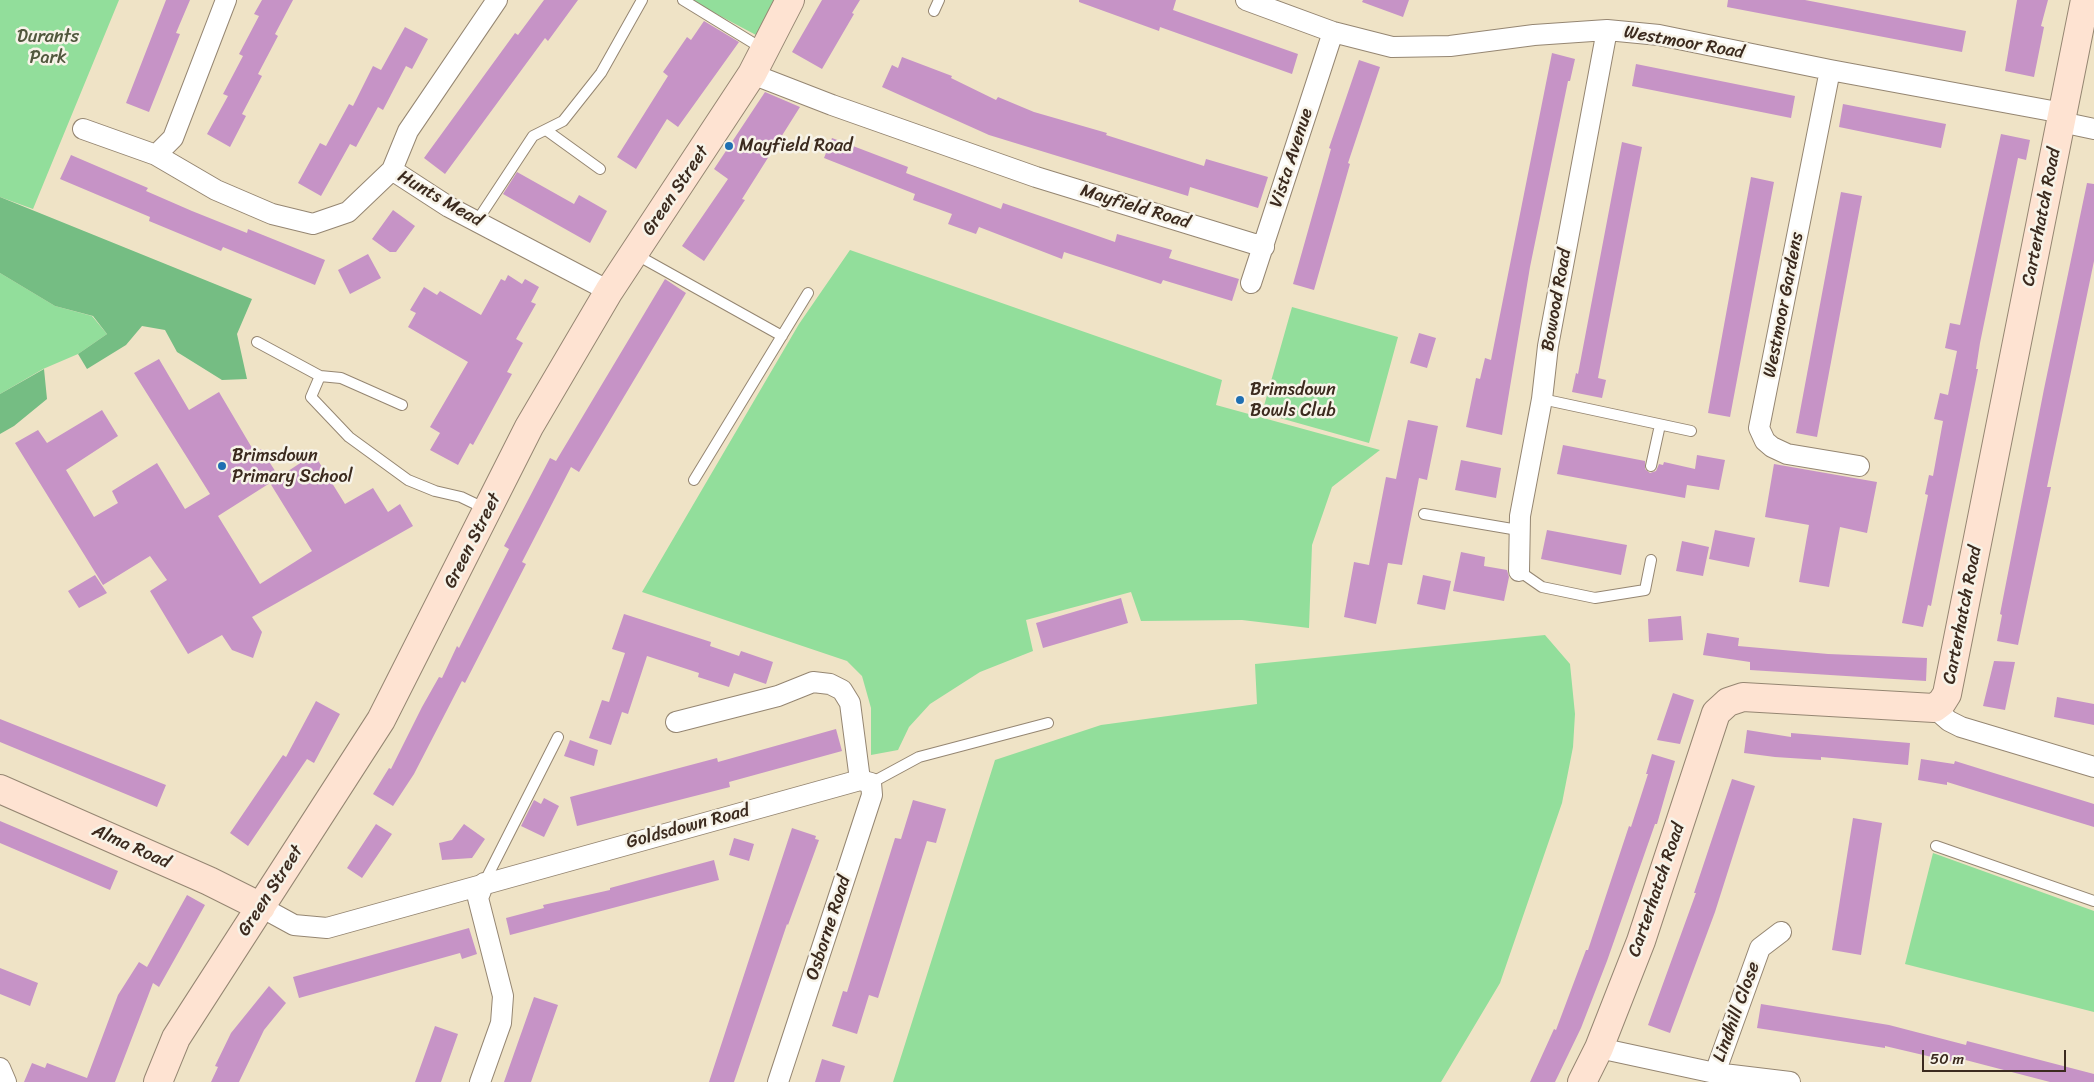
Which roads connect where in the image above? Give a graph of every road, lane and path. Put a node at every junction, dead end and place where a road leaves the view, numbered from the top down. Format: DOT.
graph roads {
  1 [pos="226,0"];
  2 [pos="498,0"];
  3 [pos="642,0"];
  4 [pos="683,0"];
  5 [pos="790,0"];
  6 [pos="939,0"];
  7 [pos="1246,0"];
  8 [pos="2085,0"];
  9 [pos="934,11"];
  10 [pos="1607,30"];
  11 [pos="1333,32"];
  12 [pos="759,62"];
  13 [pos="1830,70"];
  14 [pos="2061,122"];
  15 [pos="2094,128"];
  16 [pos="83,129"];
  17 [pos="546,130"];
  18 [pos="156,155"];
  19 [pos="600,169"];
  20 [pos="392,170"];
  21 [pos="478,221"];
  22 [pos="1264,247"];
  23 [pos="634,254"];
  24 [pos="1251,284"];
  25 [pos="609,291"];
  26 [pos="808,293"];
  27 [pos="782,336"];
  28 [pos="257,342"];
  29 [pos="320,376"];
  30 [pos="1542,399"];
  31 [pos="402,405"];
  32 [pos="1660,425"];
  33 [pos="1691,431"];
  34 [pos="1651,466"];
  35 [pos="1859,466"];
  36 [pos="694,480"];
  37 [pos="489,510"];
  38 [pos="1424,514"];
  39 [pos="1518,530"];
  40 [pos="1651,560"];
  41 [pos="1518,571"];
  42 [pos="1934,708"];
  43 [pos="676,722"];
  44 [pos="1048,723"];
  45 [pos="558,737"];
  46 [pos="2094,767"];
  47 [pos="866,782"];
  48 [pos="0,789"];
  49 [pos="1936,846"];
  50 [pos="484,883"];
  51 [pos="2094,901"];
  52 [pos="262,907"];
  53 [pos="1781,932"];
  54 [pos="1599,1048"];
  55 [pos="0,1068"];
  56 [pos="1708,1075"];
  57 [pos="6,1082"];
  58 [pos="158,1082"];
  59 [pos="480,1082"];
  60 [pos="778,1082"];
  61 [pos="1582,1082"];
  62 [pos="1790,1082"];
  1 -- 18 [label="street"];
  2 -- 20 [label="street"];
  3 -- 17 [label="lane"];
  4 -- 12 [label="lane"];
  5 -- 12 [label="street, Green Street"];
  6 -- 9 [label="lane"];
  7 -- 11 [label="street, Westmoor Road"];
  8 -- 14 [label="street, Carterhatch Road"];
  10 -- 11 [label="street, Westmoor Road"];
  10 -- 13 [label="street, Westmoor Road"];
  10 -- 30 [label="street, Bowood Road"];
  11 -- 22 [label="street, Vista Avenue"];
  12 -- 22 [label="street, Mayfield Road"];
  12 -- 23 [label="street, Green Street"];
  13 -- 14 [label="street, Westmoor Road"];
  13 -- 35 [label="street, Westmoor Gardens"];
  14 -- 15 [label="street"];
  14 -- 42 [label="street, Carterhatch Road"];
  16 -- 18 [label="street, Hunts Mead"];
  17 -- 19 [label="lane"];
  17 -- 21 [label="lane"];
  18 -- 20 [label="street, Hunts Mead"];
  20 -- 21 [label="street, Hunts Mead"];
  21 -- 25 [label="street, Hunts Mead"];
  22 -- 24 [label="street, Vista Avenue"];
  23 -- 25 [label="street, Green Street"];
  23 -- 27 [label="lane"];
  25 -- 37 [label="street, Green Street"];
  26 -- 27 [label="lane"];
  27 -- 36 [label="lane"];
  28 -- 29 [label="lane"];
  29 -- 31 [label="lane"];
  29 -- 37 [label="lane"];
  30 -- 32 [label="lane"];
  30 -- 39 [label="street, Bowood Road"];
  32 -- 33 [label="lane"];
  32 -- 34 [label="lane"];
  37 -- 52 [label="street, Green Street"];
  38 -- 39 [label="lane"];
  39 -- 41 [label="street, Bowood Road"];
  40 -- 41 [label="lane"];
  42 -- 46 [label="street"];
  42 -- 54 [label="street, Carterhatch Road"];
  43 -- 47 [label="street"];
  44 -- 47 [label="lane"];
  45 -- 50 [label="lane"];
  47 -- 50 [label="street, Goldsdown Road"];
  47 -- 60 [label="street, Osborne Road"];
  48 -- 52 [label="street, Alma Road"];
  49 -- 51 [label="lane"];
  50 -- 52 [label="street, Goldsdown Road"];
  50 -- 59 [label="street"];
  52 -- 58 [label="street, Green Street"];
  53 -- 56 [label="street, Lindhill Close"];
  54 -- 56 [label="street"];
  54 -- 61 [label="street, Carterhatch Road"];
  55 -- 57 [label="street"];
  56 -- 62 [label="street"];
}
